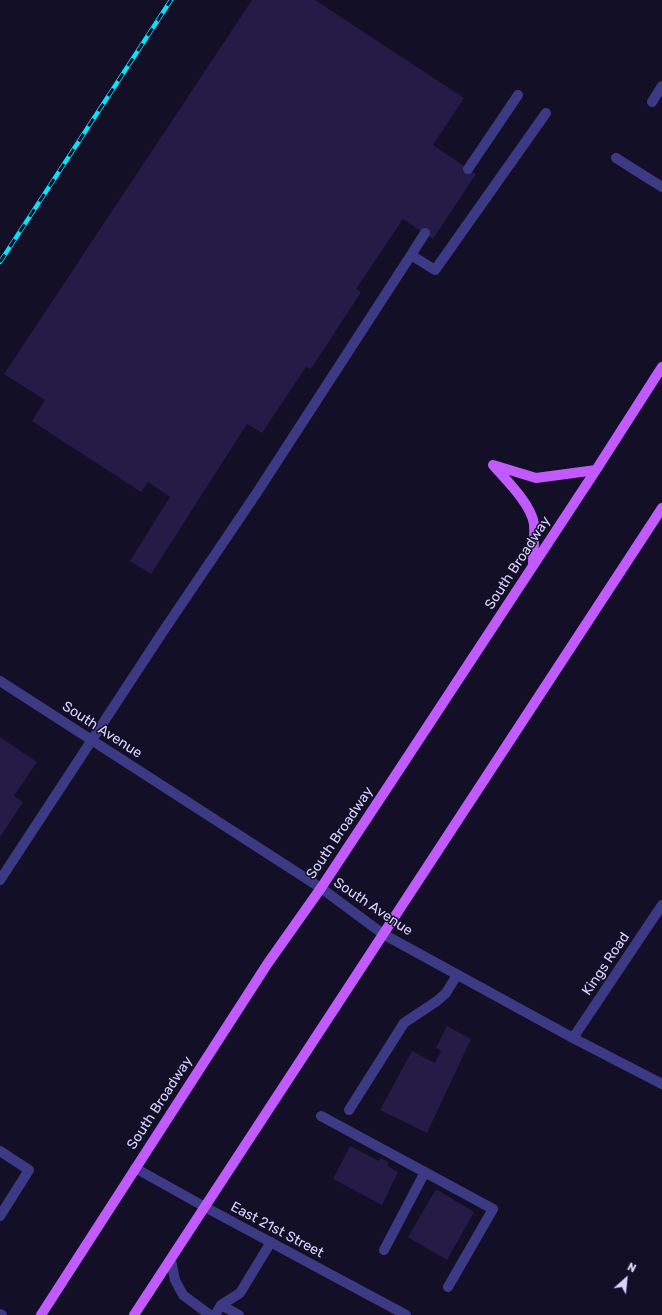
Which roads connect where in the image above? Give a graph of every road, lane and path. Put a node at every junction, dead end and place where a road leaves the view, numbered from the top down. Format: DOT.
graph roads {
  1 [pos="662,86"];
  2 [pos="518,95"];
  3 [pos="652,102"];
  4 [pos="546,113"];
  5 [pos="616,158"];
  6 [pos="468,169"];
  7 [pos="662,187"];
  8 [pos="425,234"];
  9 [pos="410,255"];
  10 [pos="662,367"];
  11 [pos="596,470"];
  12 [pos="662,508"];
  13 [pos="533,566"];
  14 [pos="0,681"];
  15 [pos="92,740"];
  16 [pos="0,880"];
  17 [pos="321,888"];
  18 [pos="662,905"];
  19 [pos="383,934"];
  20 [pos="457,975"];
  21 [pos="573,1038"];
  22 [pos="662,1084"];
  23 [pos="350,1110"];
  24 [pos="321,1116"];
  25 [pos="0,1151"];
  26 [pos="135,1168"];
  27 [pos="425,1172"];
  28 [pos="205,1207"];
  29 [pos="0,1216"];
  30 [pos="271,1242"];
  31 [pos="384,1250"];
  32 [pos="171,1260"];
  33 [pos="448,1287"];
  34 [pos="221,1305"];
  35 [pos="394,1312"];
  36 [pos="40,1315"];
  37 [pos="134,1315"];
  38 [pos="210,1315"];
  39 [pos="215,1315"];
  40 [pos="239,1315"];
  41 [pos="406,1315"];
  1 -- 3 [label="street"];
  2 -- 6 [label="street"];
  4 -- 9 [label="street"];
  5 -- 7 [label="street"];
  8 -- 9 [label="street"];
  9 -- 15 [label="street"];
  10 -- 11 [label="main road, South Broadway"];
  11 -- 13 [label="main road, South Broadway"];
  11 -- 13 [label="main road"];
  12 -- 19 [label="main road"];
  13 -- 17 [label="main road, South Broadway"];
  14 -- 15 [label="street, South Avenue"];
  15 -- 16 [label="street"];
  15 -- 17 [label="street, South Avenue"];
  17 -- 19 [label="street, South Avenue"];
  17 -- 26 [label="main road, South Broadway"];
  18 -- 21 [label="street, Kings Road"];
  19 -- 20 [label="street, South Avenue"];
  19 -- 28 [label="main road"];
  20 -- 21 [label="street, South Avenue"];
  20 -- 23 [label="street"];
  21 -- 22 [label="street, South Avenue"];
  24 -- 27 [label="street"];
  25 -- 29 [label="street"];
  26 -- 28 [label="street, East 21st Street"];
  26 -- 36 [label="main road, South Broadway"];
  27 -- 31 [label="street"];
  27 -- 33 [label="street"];
  28 -- 30 [label="street, East 21st Street"];
  28 -- 32 [label="main road"];
  30 -- 34 [label="street"];
  30 -- 35 [label="street, East 21st Street"];
  32 -- 37 [label="main road"];
  32 -- 38 [label="street"];
  34 -- 39 [label="street"];
  34 -- 40 [label="street"];
  35 -- 41 [label="street, East 21st Street"];
}
